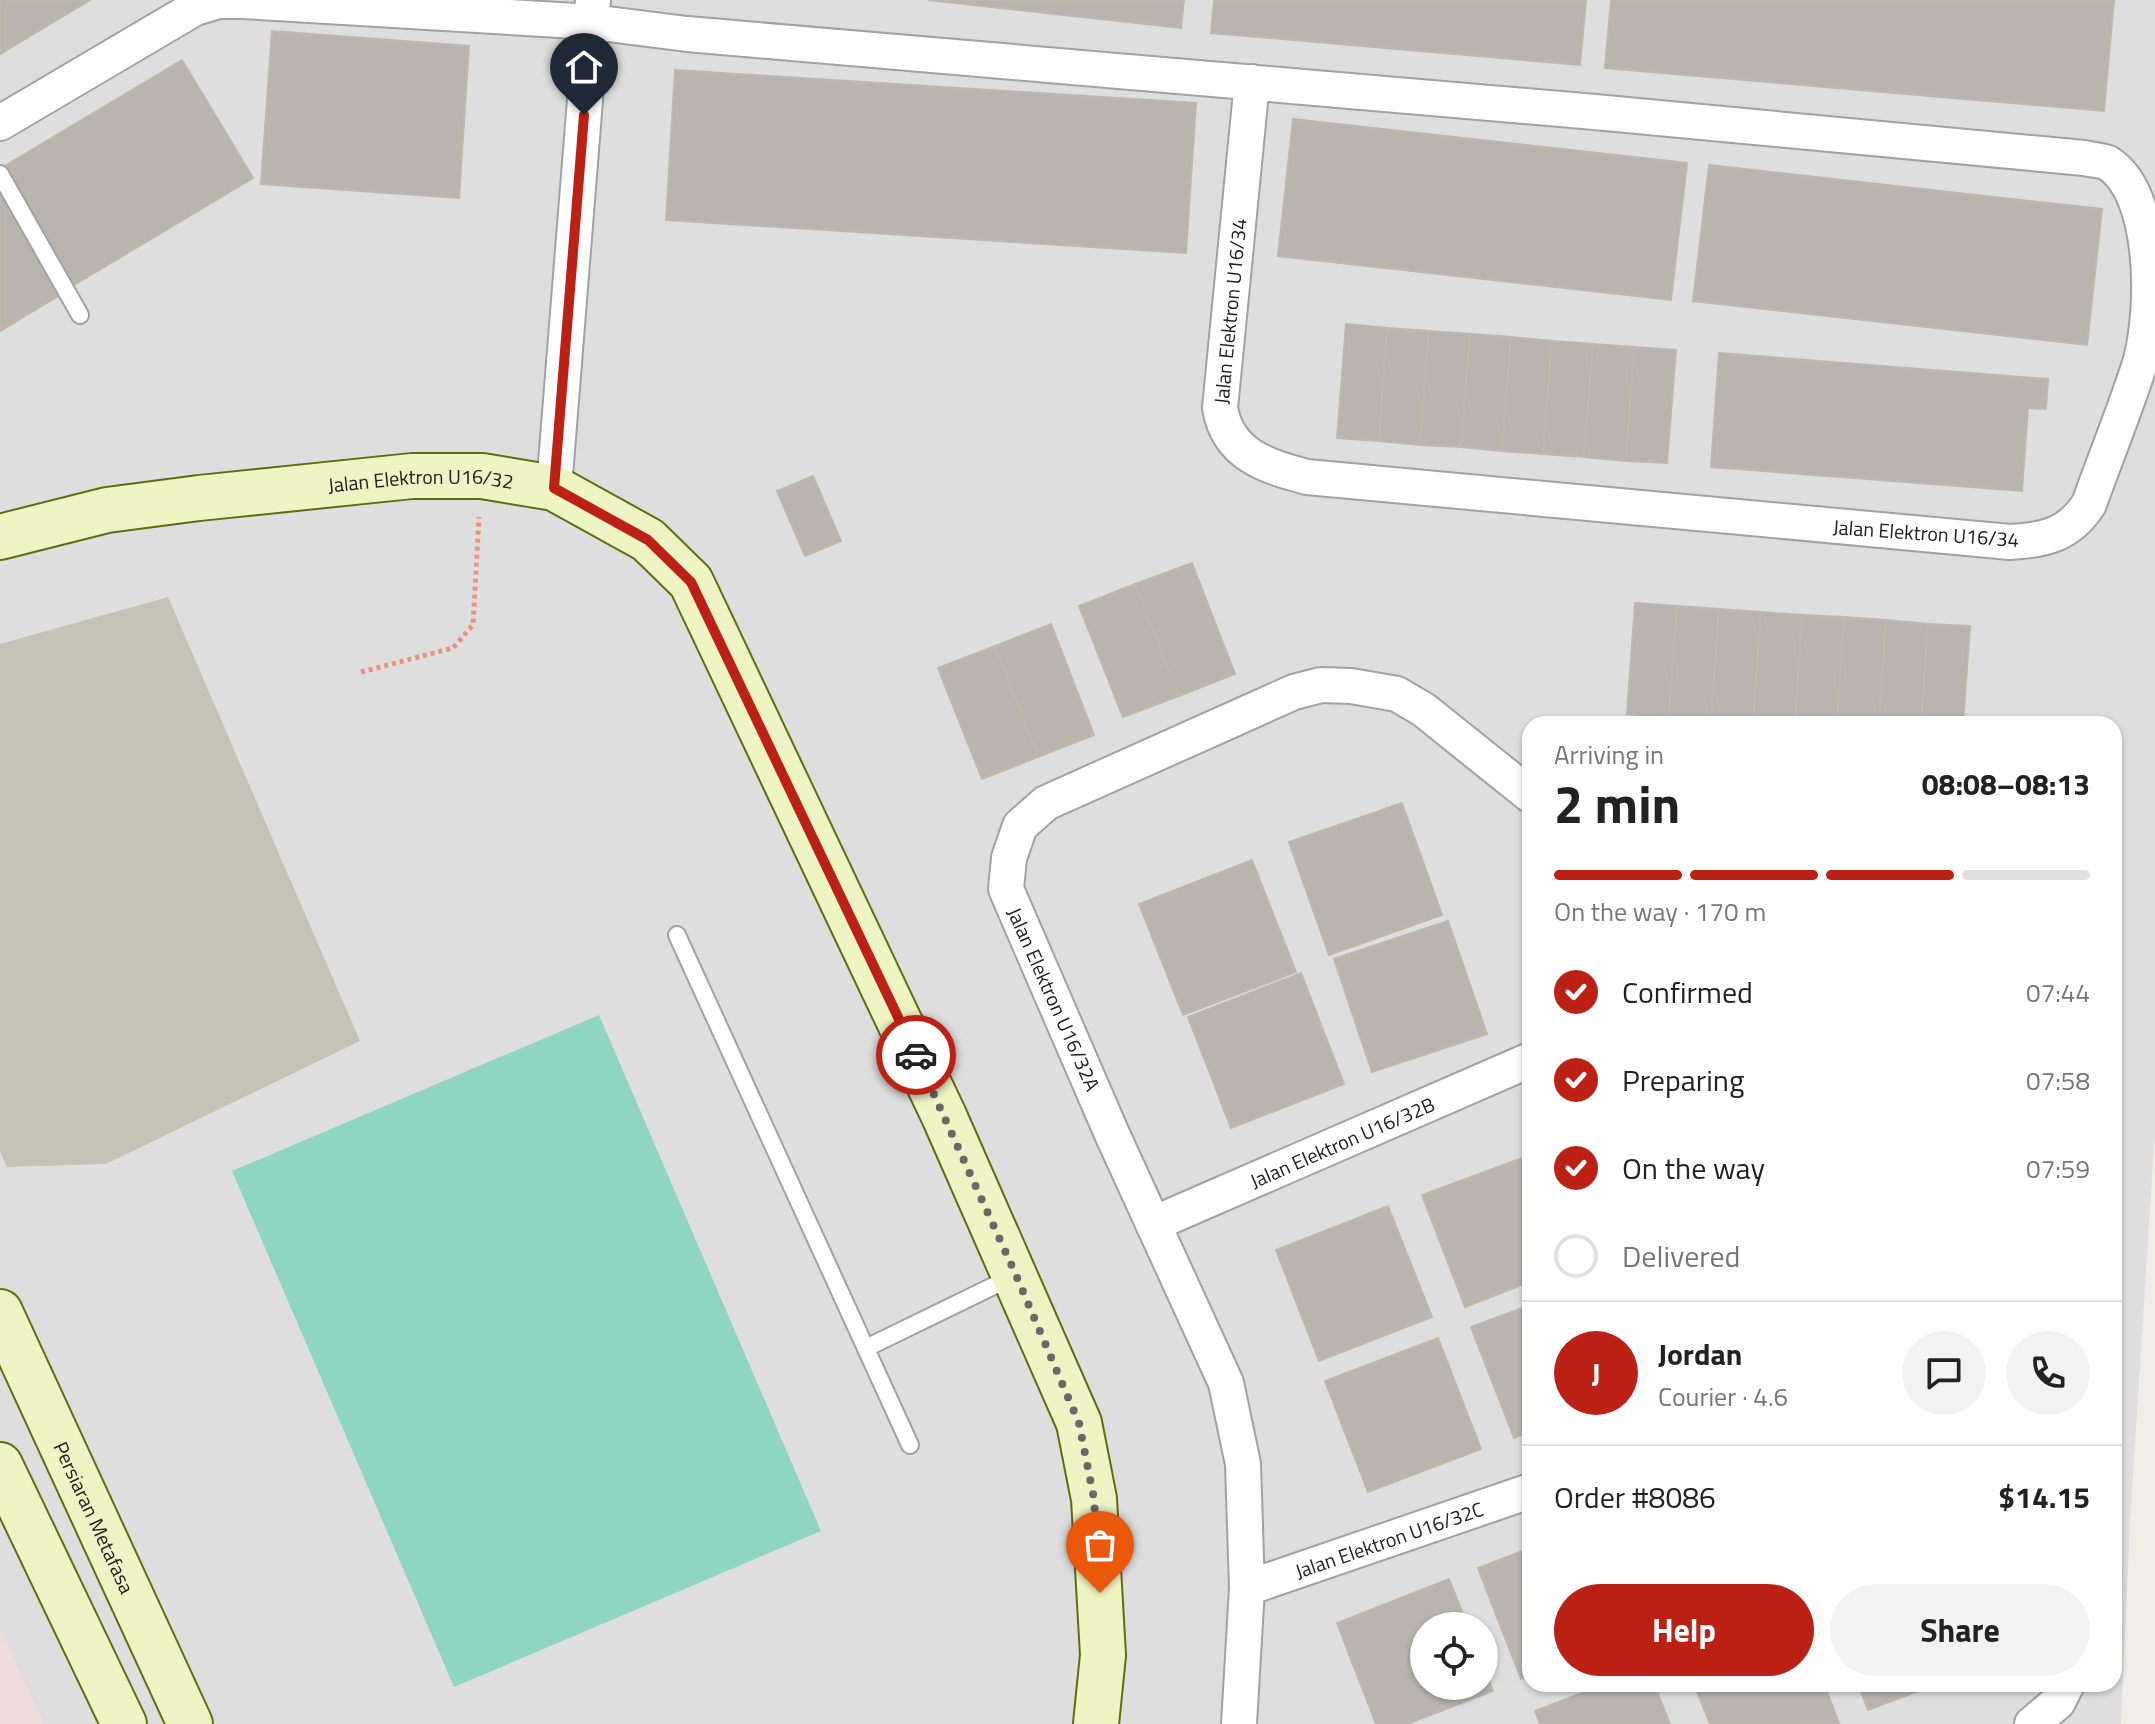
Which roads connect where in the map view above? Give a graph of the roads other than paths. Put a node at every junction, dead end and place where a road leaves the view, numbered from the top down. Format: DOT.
graph roads {
  1 [pos="592,11"];
  2 [pos="1252,82"];
  3 [pos="2,116"];
  4 [pos="0,174"];
  5 [pos="80,315"];
  6 [pos="554,488"];
  7 [pos="0,537"];
  8 [pos="1522,789"];
  9 [pos="677,935"];
  10 [pos="1522,1063"];
  11 [pos="1153,1224"];
  12 [pos="1016,1275"];
  13 [pos="0,1312"];
  14 [pos="866,1348"];
  15 [pos="910,1445"];
  16 [pos="0,1465"];
  17 [pos="1522,1494"];
  18 [pos="1247,1588"];
  19 [pos="2063,1692"];
  20 [pos="124,1724"];
  21 [pos="190,1724"];
  22 [pos="1096,1724"];
  23 [pos="1239,1724"];
  24 [pos="2032,1724"];
  1 -- 2 [label="street, Jalan Elektron U16/34"];
  1 -- 3 [label="street, Jalan Elektron U16/34"];
  1 -- 6 [label="street"];
  2 -- 2 [label="street, Jalan Elektron U16/34"];
  4 -- 5 [label="lane"];
  6 -- 7 [label="street, Jalan Elektron U16/32"];
  6 -- 12 [label="street, Jalan Elektron U16/32"];
  8 -- 11 [label="street, Jalan Elektron U16/32A"];
  9 -- 14 [label="lane"];
  10 -- 11 [label="street, Jalan Elektron U16/32B"];
  11 -- 18 [label="street, Jalan Elektron U16/32A"];
  12 -- 14 [label="lane"];
  12 -- 22 [label="street, Jalan Elektron U16/32"];
  13 -- 21 [label="street, Persiaran Metafasa"];
  14 -- 15 [label="lane"];
  16 -- 20 [label="street"];
  17 -- 18 [label="street, Jalan Elektron U16/32C"];
  18 -- 23 [label="street, Jalan Elektron U16/32A"];
  19 -- 24 [label="street"];
}
